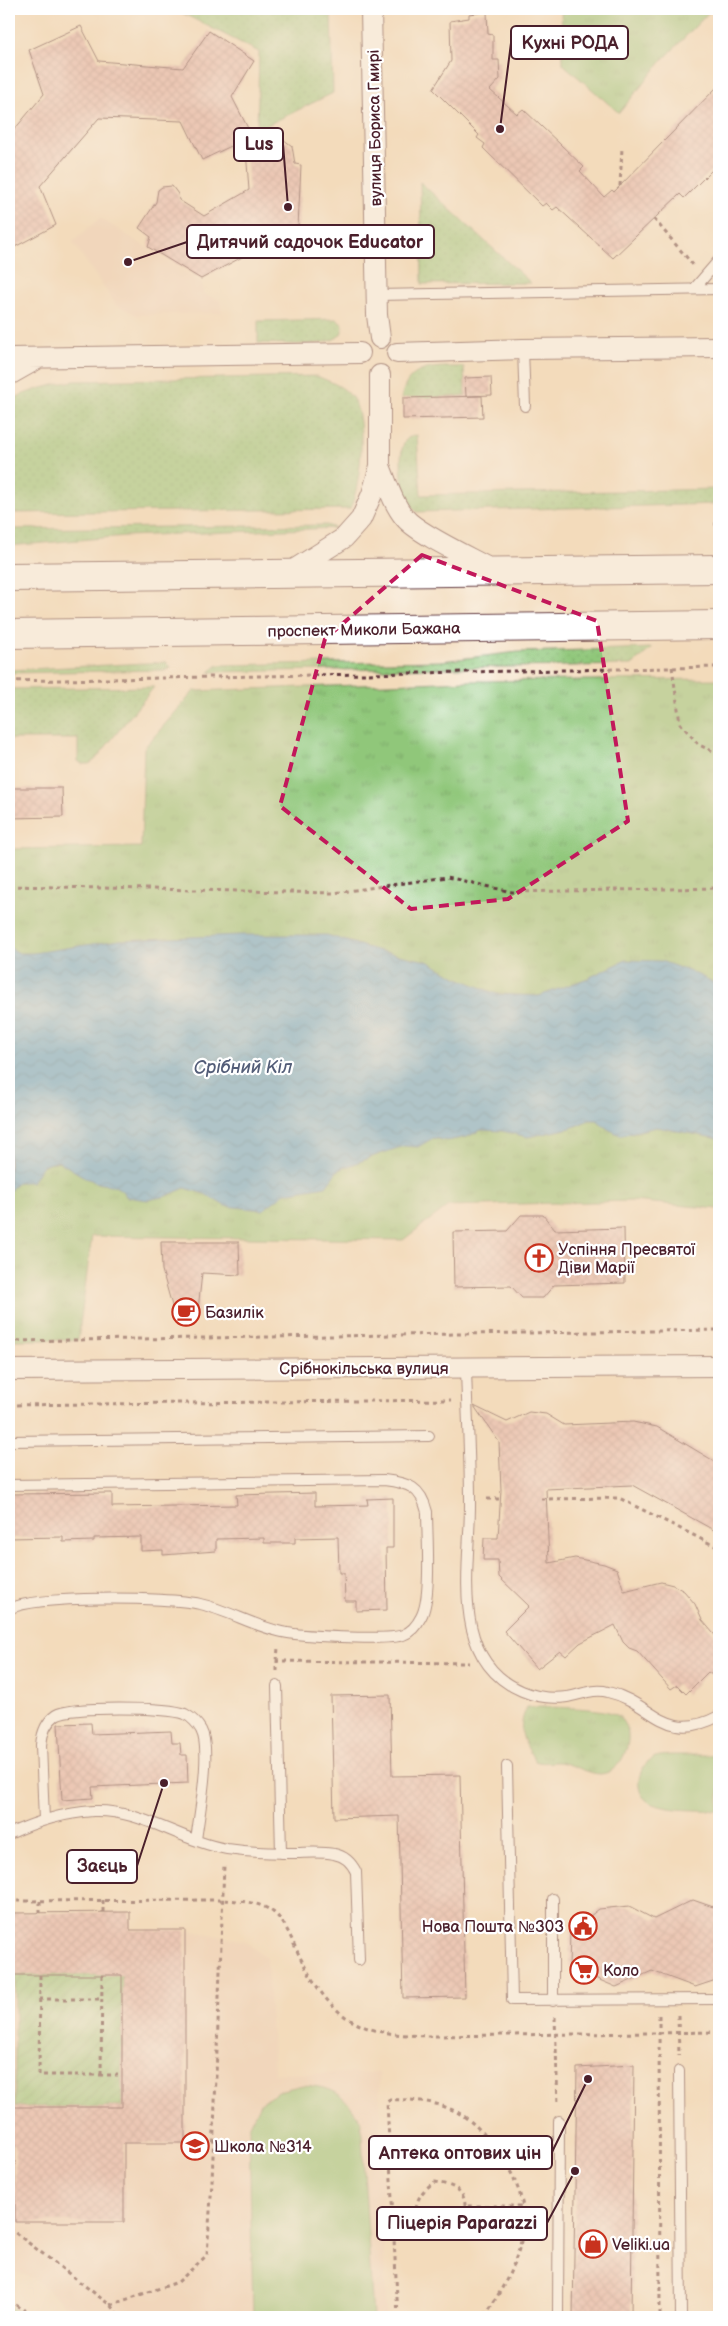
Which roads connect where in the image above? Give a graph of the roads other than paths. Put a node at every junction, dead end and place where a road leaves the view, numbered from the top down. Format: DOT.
graph roads {
  1 [pos="371,9"];
  2 [pos="719,260"];
  3 [pos="694,289"];
  4 [pos="719,289"];
  5 [pos="377,295"];
  6 [pos="380,338"];
  7 [pos="719,348"];
  8 [pos="523,349"];
  9 [pos="360,353"];
  10 [pos="397,353"];
  11 [pos="41,356"];
  12 [pos="9,358"];
  13 [pos="9,375"];
  14 [pos="380,375"];
  15 [pos="525,406"];
  16 [pos="380,466"];
  17 [pos="719,569"];
  18 [pos="494,570"];
  19 [pos="285,575"];
  20 [pos="9,577"];
  21 [pos="719,625"];
  22 [pos="9,634"];
  23 [pos="719,1366"];
  24 [pos="466,1367"];
  25 [pos="9,1370"];
  26 [pos="429,1436"];
  27 [pos="9,1441"];
  28 [pos="9,1485"];
  29 [pos="9,1609"];
  30 [pos="277,1686"];
  31 [pos="719,1716"];
  32 [pos="507,1766"];
  33 [pos="44,1820"];
  34 [pos="9,1834"];
  35 [pos="196,1840"];
  36 [pos="282,1853"];
  37 [pos="552,1899"];
  38 [pos="359,1960"];
  39 [pos="719,1999"];
  40 [pos="553,2001"];
  41 [pos="679,2071"];
  42 [pos="559,2121"];
  43 [pos="558,2317"];
  44 [pos="681,2317"];
  1 -- 5 [label="street, вулиця Бориса Гмирі"];
  2 -- 3 [label="lane"];
  3 -- 4 [label="lane"];
  3 -- 5 [label="lane"];
  5 -- 6 [label="street, вулиця Бориса Гмирі"];
  6 -- 9 [label="street"];
  6 -- 10 [label="street"];
  7 -- 8 [label="street"];
  8 -- 10 [label="street"];
  8 -- 15 [label="lane"];
  9 -- 11 [label="street"];
  9 -- 14 [label="street"];
  10 -- 14 [label="street"];
  11 -- 12 [label="street"];
  11 -- 13 [label="street"];
  14 -- 16 [label="street"];
  16 -- 18 [label="street"];
  16 -- 19 [label="street"];
  17 -- 18 [label="highway"];
  18 -- 19 [label="highway"];
  19 -- 20 [label="highway"];
  21 -- 22 [label="highway, проспект Миколи Бажана"];
  23 -- 24 [label="street, Срібнокільська вулиця"];
  24 -- 25 [label="street, Срібнокільська вулиця"];
  24 -- 31 [label="lane"];
  26 -- 27 [label="lane"];
  28 -- 29 [label="lane"];
  30 -- 36 [label="lane"];
  32 -- 40 [label="lane"];
  33 -- 34 [label="lane"];
  33 -- 35 [label="lane"];
  33 -- 35 [label="lane"];
  35 -- 36 [label="lane"];
  36 -- 38 [label="lane"];
  37 -- 40 [label="lane"];
  39 -- 40 [label="lane"];
  41 -- 44 [label="lane"];
  42 -- 43 [label="lane"];
}
